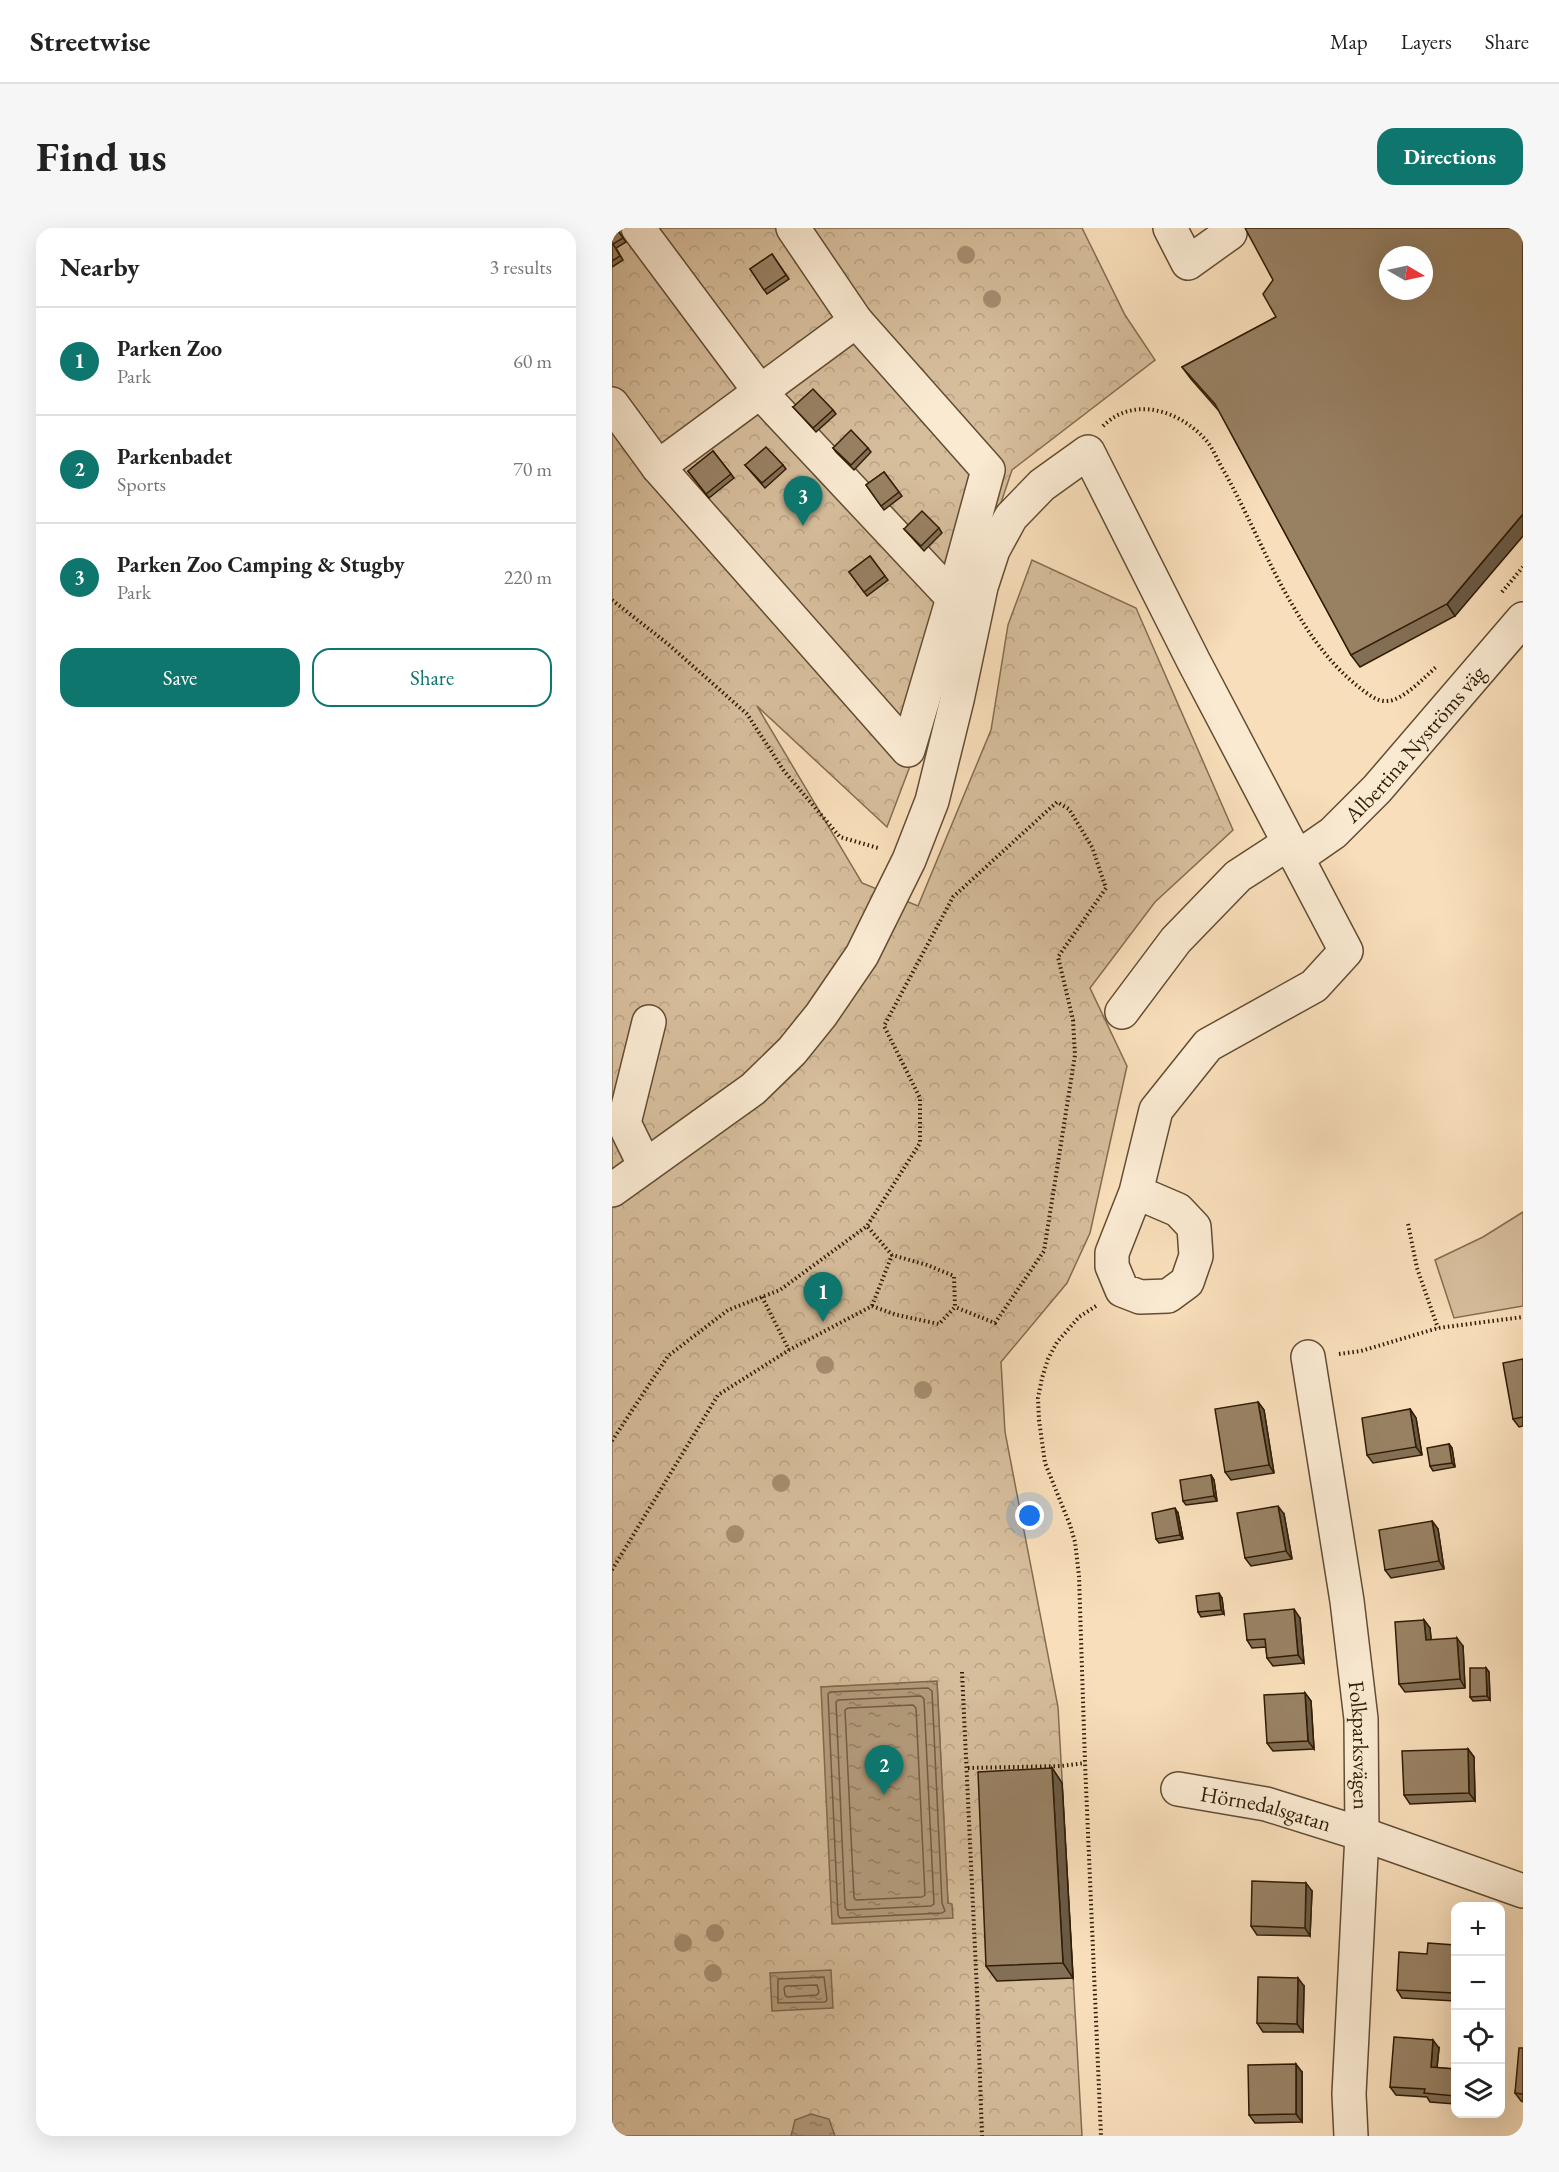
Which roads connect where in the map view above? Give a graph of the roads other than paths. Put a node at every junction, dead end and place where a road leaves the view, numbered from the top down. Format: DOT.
graph roads {
  1 [pos="638,228"];
  2 [pos="793,228"];
  3 [pos="1170,228"];
  4 [pos="1230,233"];
  5 [pos="856,321"];
  6 [pos="761,393"];
  7 [pos="612,404"];
  8 [pos="658,467"];
  9 [pos="953,598"];
  10 [pos="1523,619"];
  11 [pos="1293,850"];
  12 [pos="1122,1012"];
  13 [pos="649,1022"];
  14 [pos="645,1166"];
  15 [pos="612,1190"];
  16 [pos="1136,1192"];
  17 [pos="1308,1357"];
  18 [pos="1178,1789"];
  19 [pos="1362,1834"];
  20 [pos="1523,1891"];
  21 [pos="1351,2136"];
  1 -- 6 [label="street"];
  2 -- 5 [label="street"];
  3 -- 4 [label="street"];
  5 -- 6 [label="street"];
  5 -- 9 [label="street"];
  6 -- 8 [label="street"];
  6 -- 9 [label="street"];
  7 -- 8 [label="street"];
  8 -- 9 [label="street"];
  10 -- 11 [label="street, Albertina Nyströms väg"];
  11 -- 12 [label="street, Albertina Nyströms väg"];
  11 -- 14 [label="street"];
  11 -- 16 [label="street"];
  13 -- 14 [label="street"];
  14 -- 15 [label="street"];
  16 -- 16 [label="street"];
  17 -- 19 [label="street, Folkparksvägen"];
  18 -- 19 [label="street, Hörnedalsgatan"];
  19 -- 20 [label="street, Hörnedalsgatan"];
  19 -- 21 [label="street, Folkparksvägen"];
}
